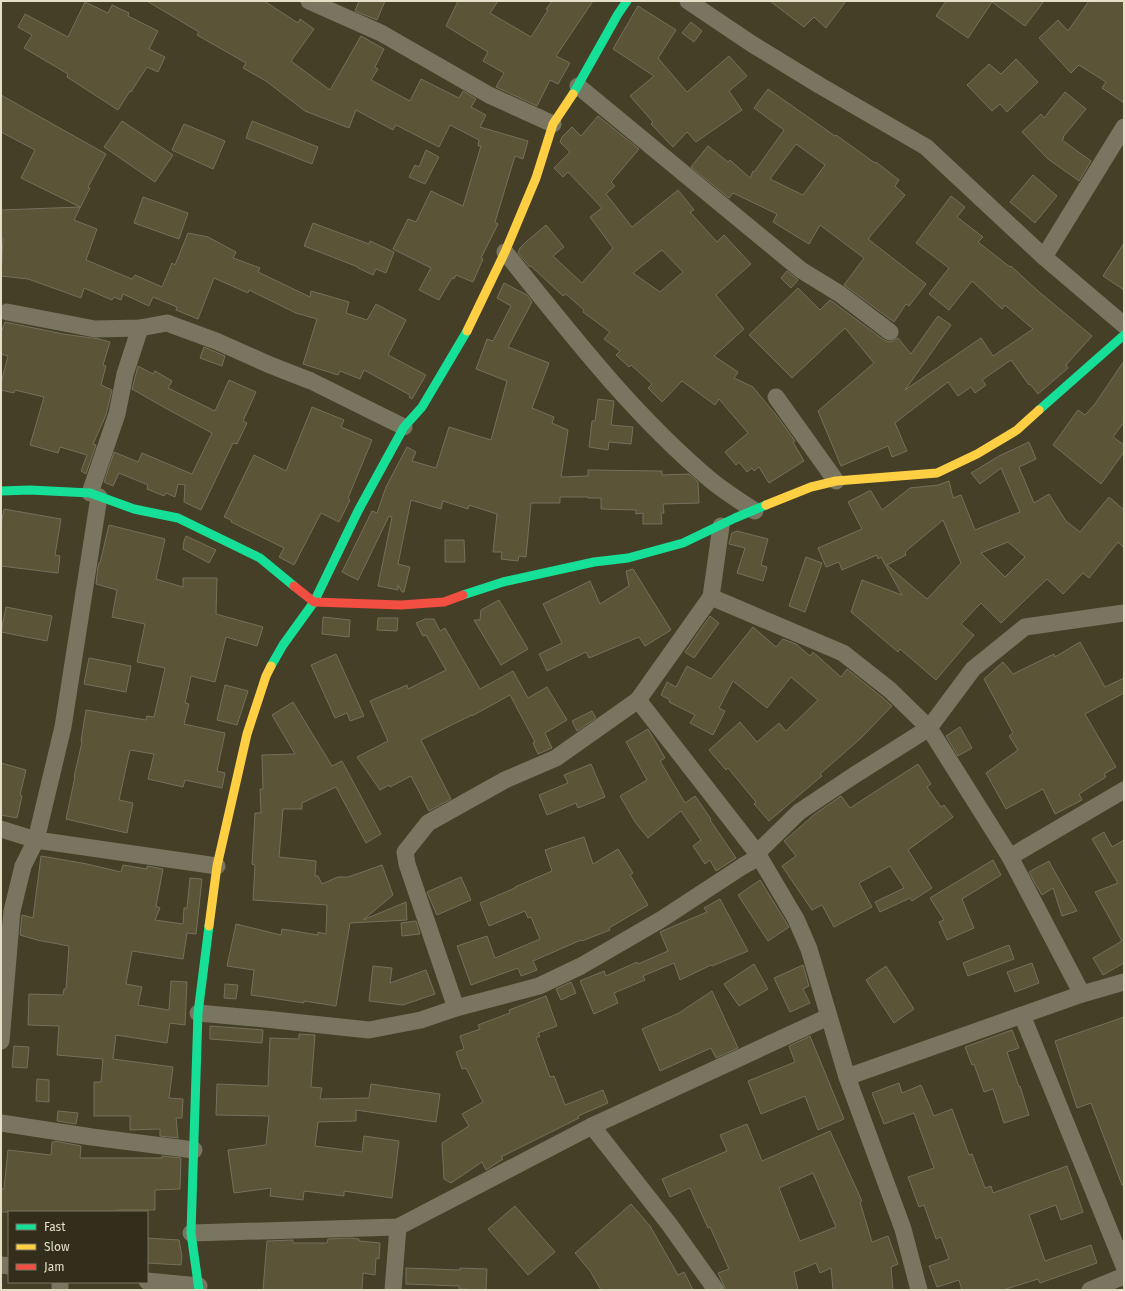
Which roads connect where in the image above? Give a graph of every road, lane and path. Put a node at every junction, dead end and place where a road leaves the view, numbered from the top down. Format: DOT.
graph roads {
  1 [pos="310,1"];
  2 [pos="627,1"];
  3 [pos="688,1"];
  4 [pos="578,86"];
  5 [pos="553,124"];
  6 [pos="1124,127"];
  7 [pos="505,252"];
  8 [pos="1044,257"];
  9 [pos="7,312"];
  10 [pos="1124,325"];
  11 [pos="140,328"];
  12 [pos="890,332"];
  13 [pos="1124,335"];
  14 [pos="776,398"];
  15 [pos="404,427"];
  16 [pos="836,481"];
  17 [pos="1,491"];
  18 [pos="94,495"];
  19 [pos="755,511"];
  20 [pos="721,526"];
  21 [pos="711,597"];
  22 [pos="314,602"];
  23 [pos="1124,612"];
  24 [pos="638,700"];
  25 [pos="929,728"];
  26 [pos="1124,790"];
  27 [pos="1,828"];
  28 [pos="36,840"];
  29 [pos="758,855"];
  30 [pos="1010,857"];
  31 [pos="217,866"];
  32 [pos="1124,982"];
  33 [pos="1082,994"];
  34 [pos="456,1008"];
  35 [pos="198,1013"];
  36 [pos="1022,1015"];
  37 [pos="828,1017"];
  38 [pos="1,1041"];
  39 [pos="847,1077"];
  40 [pos="1,1123"];
  41 [pos="592,1126"];
  42 [pos="194,1150"];
  43 [pos="398,1226"];
  44 [pos="192,1233"];
  45 [pos="1124,1266"];
  46 [pos="1124,1276"];
  47 [pos="148,1281"];
  48 [pos="199,1288"];
  49 [pos="393,1290"];
  50 [pos="716,1290"];
  51 [pos="919,1290"];
  52 [pos="1090,1290"];
  1 -- 5 [label="street"];
  2 -- 4 [label="street"];
  3 -- 8 [label="street"];
  4 -- 5 [label="street"];
  4 -- 12 [label="street"];
  5 -- 7 [label="street"];
  6 -- 8 [label="street"];
  7 -- 15 [label="street"];
  7 -- 19 [label="street"];
  8 -- 10 [label="street"];
  9 -- 11 [label="street"];
  11 -- 15 [label="street"];
  11 -- 18 [label="street"];
  13 -- 16 [label="street"];
  14 -- 16 [label="street"];
  15 -- 22 [label="street"];
  16 -- 19 [label="street"];
  17 -- 18 [label="street"];
  18 -- 22 [label="street"];
  18 -- 28 [label="street"];
  19 -- 20 [label="street"];
  20 -- 21 [label="street"];
  20 -- 22 [label="street"];
  21 -- 24 [label="street"];
  21 -- 25 [label="street"];
  22 -- 31 [label="street"];
  23 -- 25 [label="street"];
  24 -- 29 [label="street"];
  24 -- 34 [label="street"];
  25 -- 29 [label="street"];
  25 -- 30 [label="street"];
  26 -- 30 [label="street"];
  27 -- 28 [label="street"];
  28 -- 31 [label="street"];
  28 -- 38 [label="street"];
  29 -- 34 [label="street"];
  29 -- 37 [label="street"];
  30 -- 33 [label="street"];
  31 -- 35 [label="street"];
  32 -- 33 [label="street"];
  33 -- 36 [label="street"];
  34 -- 35 [label="street"];
  35 -- 42 [label="street"];
  36 -- 39 [label="street"];
  36 -- 45 [label="street"];
  37 -- 39 [label="street"];
  37 -- 41 [label="street"];
  39 -- 51 [label="street"];
  40 -- 42 [label="street"];
  41 -- 43 [label="street"];
  41 -- 50 [label="street"];
  42 -- 44 [label="street"];
  43 -- 44 [label="street"];
  43 -- 49 [label="street"];
  44 -- 48 [label="street"];
  46 -- 52 [label="street"];
  47 -- 48 [label="street"];
}
